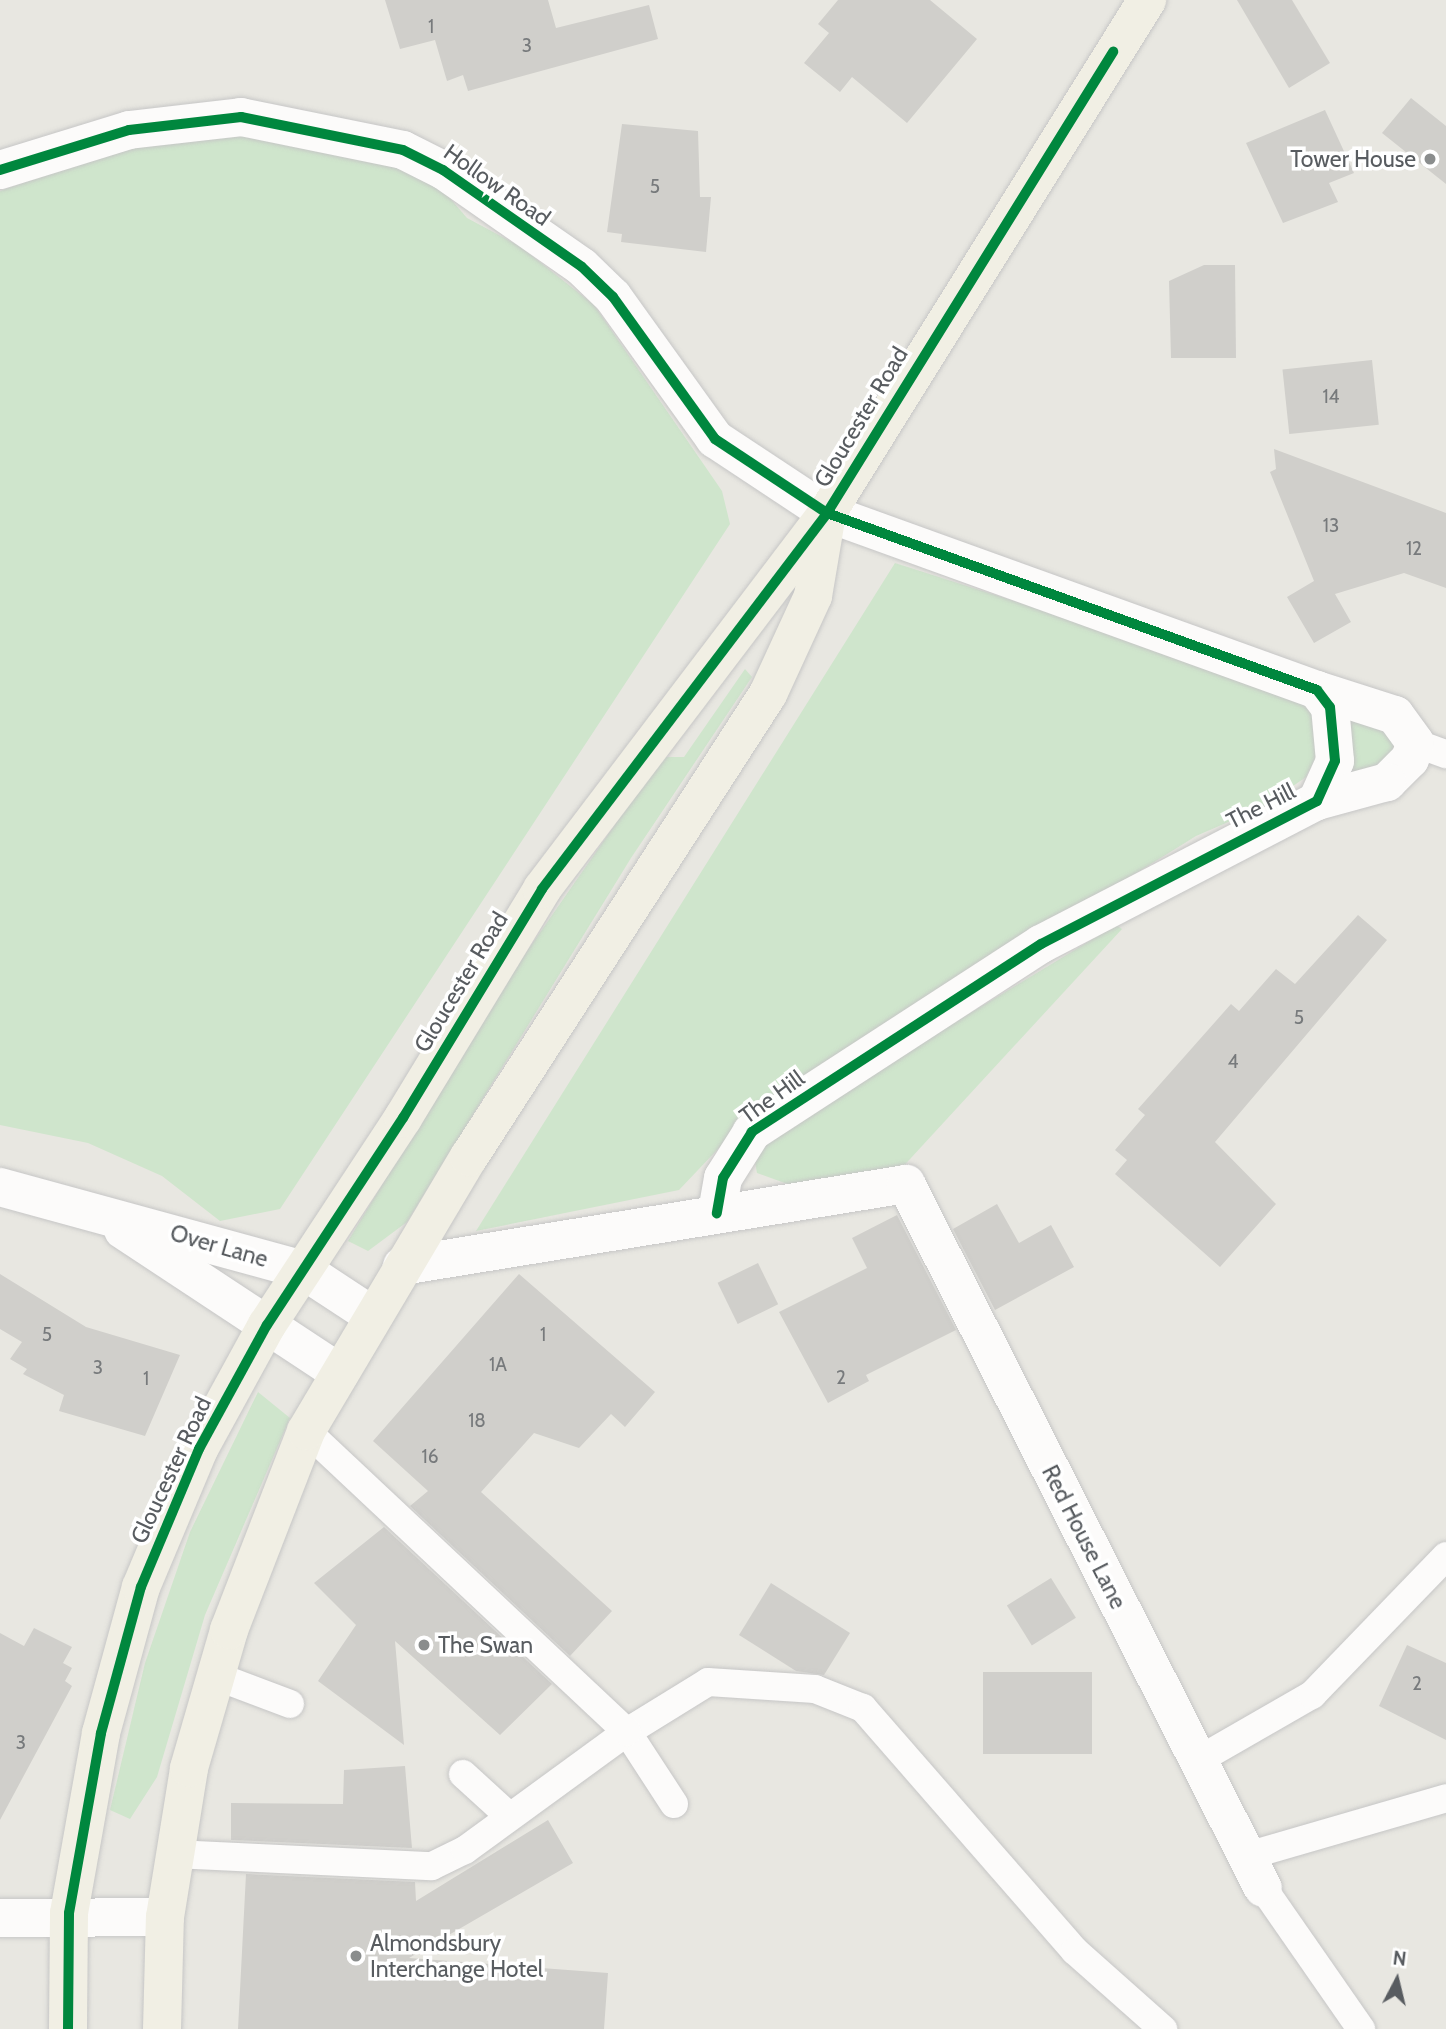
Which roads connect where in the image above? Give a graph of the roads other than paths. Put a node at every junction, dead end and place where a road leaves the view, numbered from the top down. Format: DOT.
graph roads {
  1 [pos="1147,0"];
  2 [pos="0,170"];
  3 [pos="827,513"];
  4 [pos="1317,690"];
  5 [pos="1431,748"];
  6 [pos="1317,801"];
  7 [pos="0,1186"];
  8 [pos="96,1211"];
  9 [pos="717,1213"];
  10 [pos="402,1266"];
  11 [pos="303,1270"];
  12 [pos="373,1316"];
  13 [pos="267,1325"];
  14 [pos="340,1373"];
  15 [pos="306,1431"];
  16 [pos="1446,1556"];
  17 [pos="216,1676"];
  18 [pos="290,1704"];
  19 [pos="627,1731"];
  20 [pos="1197,1761"];
  21 [pos="463,1773"];
  22 [pos="1446,1798"];
  23 [pos="674,1804"];
  24 [pos="509,1816"];
  25 [pos="174,1854"];
  26 [pos="1255,1872"];
  27 [pos="69,1913"];
  28 [pos="165,1917"];
  29 [pos="0,1918"];
  30 [pos="68,2029"];
  31 [pos="162,2029"];
  32 [pos="1163,2029"];
  33 [pos="1361,2029"];
  1 -- 3 [label="main road, Gloucester Road"];
  2 -- 3 [label="street, Hollow Road"];
  3 -- 4 [label="street, The Hill"];
  3 -- 10 [label="main road, Gloucester Road"];
  3 -- 11 [label="main road, Gloucester Road"];
  4 -- 5 [label="street, The Hill"];
  4 -- 6 [label="street, The Hill"];
  5 -- 6 [label="street, The Hill"];
  6 -- 9 [label="street, The Hill"];
  7 -- 8 [label="street, Over Lane"];
  8 -- 11 [label="street, Over Lane"];
  8 -- 13 [label="street, Over Lane"];
  9 -- 10 [label="street"];
  9 -- 20 [label="street, Red House Lane"];
  10 -- 12 [label="main road, Gloucester Road"];
  11 -- 12 [label="street, Over Lane"];
  11 -- 13 [label="main road, Gloucester Road"];
  12 -- 14 [label="main road, Gloucester Road"];
  13 -- 14 [label="street, Over Lane"];
  13 -- 27 [label="main road, Gloucester Road"];
  14 -- 15 [label="main road, Gloucester Road"];
  15 -- 17 [label="main road, Gloucester Road"];
  15 -- 19 [label="lane"];
  16 -- 20 [label="lane"];
  17 -- 18 [label="lane"];
  17 -- 25 [label="main road, Gloucester Road"];
  19 -- 23 [label="lane"];
  19 -- 24 [label="lane"];
  19 -- 32 [label="lane"];
  20 -- 26 [label="street, Red House Lane"];
  21 -- 24 [label="lane"];
  22 -- 26 [label="lane"];
  24 -- 25 [label="lane"];
  25 -- 28 [label="main road, Gloucester Road"];
  26 -- 33 [label="lane"];
  27 -- 28 [label="street"];
  27 -- 29 [label="street"];
  27 -- 30 [label="main road, Gloucester Road"];
  28 -- 31 [label="main road, Gloucester Road"];
}
